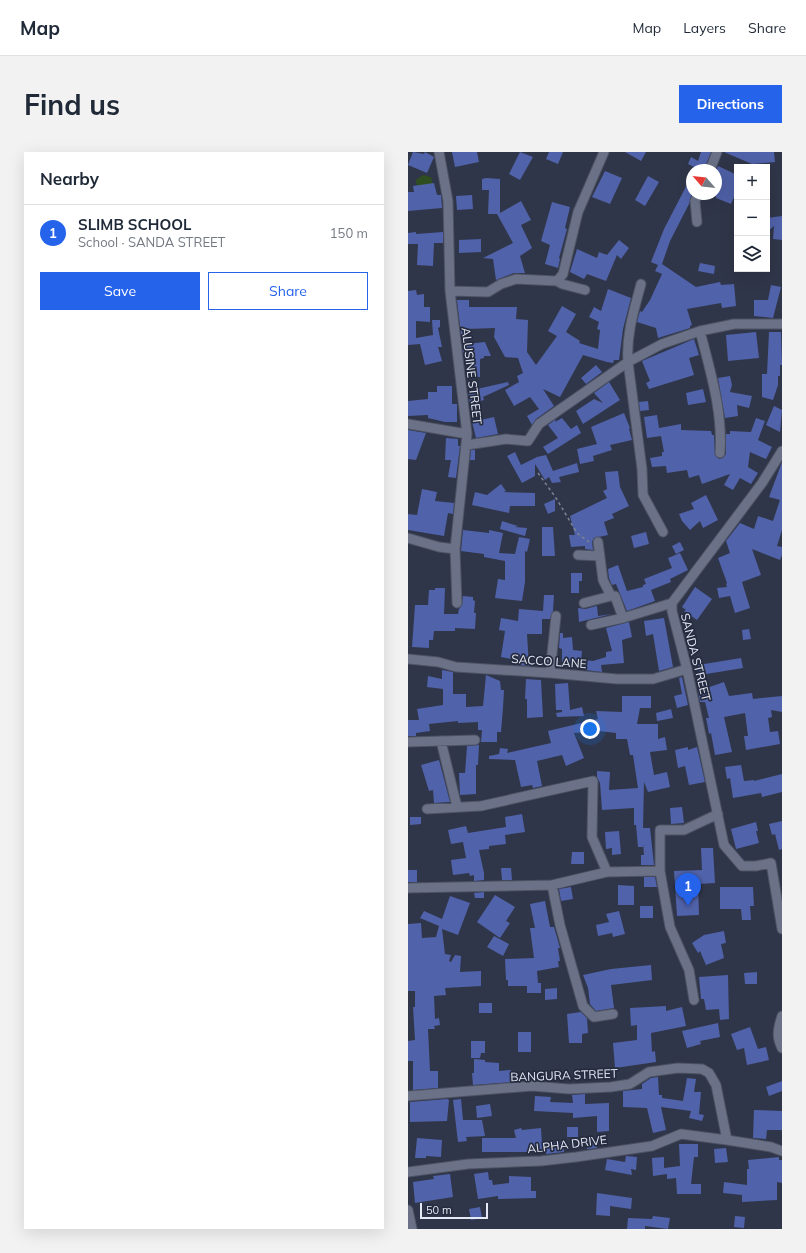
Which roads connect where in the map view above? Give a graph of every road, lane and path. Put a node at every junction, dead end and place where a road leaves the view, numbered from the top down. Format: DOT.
graph roads {
  1 [pos="439,152"];
  2 [pos="604,152"];
  3 [pos="717,152"];
  4 [pos="712,164"];
  5 [pos="695,200"];
  6 [pos="697,222"];
  7 [pos="560,277"];
  8 [pos="641,284"];
  9 [pos="585,290"];
  10 [pos="450,291"];
  11 [pos="782,324"];
  12 [pos="700,331"];
  13 [pos="628,362"];
  14 [pos="408,424"];
  15 [pos="467,434"];
  16 [pos="467,445"];
  17 [pos="782,451"];
  18 [pos="720,453"];
  19 [pos="538,473"];
  20 [pos="663,532"];
  21 [pos="408,538"];
  22 [pos="598,542"];
  23 [pos="455,549"];
  24 [pos="578,555"];
  25 [pos="600,556"];
  26 [pos="611,596"];
  27 [pos="584,603"];
  28 [pos="457,604"];
  29 [pos="672,604"];
  30 [pos="556,616"];
  31 [pos="623,618"];
  32 [pos="592,625"];
  33 [pos="408,659"];
  34 [pos="688,669"];
  35 [pos="550,673"];
  36 [pos="475,740"];
  37 [pos="441,741"];
  38 [pos="408,742"];
  39 [pos="457,807"];
  40 [pos="427,809"];
  41 [pos="718,814"];
  42 [pos="660,871"];
  43 [pos="607,872"];
  44 [pos="552,885"];
  45 [pos="408,888"];
  46 [pos="782,929"];
  47 [pos="694,1000"];
  48 [pos="613,1014"];
  49 [pos="782,1016"];
  50 [pos="782,1048"];
  51 [pos="408,1096"];
  52 [pos="727,1140"];
  53 [pos="782,1151"];
  54 [pos="408,1172"];
  55 [pos="408,1210"];
  56 [pos="412,1229"];
  1 -- 10 [label="street, ALUSINE STREET"];
  2 -- 7 [label="street"];
  3 -- 4 [label="street"];
  5 -- 6 [label="street"];
  7 -- 9 [label="street"];
  7 -- 10 [label="street"];
  8 -- 13 [label="street"];
  10 -- 15 [label="street, ALUSINE STREET"];
  11 -- 12 [label="street"];
  12 -- 13 [label="street"];
  12 -- 18 [label="street"];
  13 -- 16 [label="street"];
  13 -- 20 [label="street"];
  14 -- 15 [label="street"];
  15 -- 16 [label="street, ALUSINE STREET"];
  16 -- 23 [label="street, ALUSINE STREET"];
  17 -- 29 [label="street, SANDA STREET"];
  19 -- 22 [label="path"];
  21 -- 23 [label="street"];
  22 -- 25 [label="street"];
  23 -- 28 [label="street, ALUSINE STREET"];
  24 -- 25 [label="street"];
  25 -- 26 [label="street"];
  26 -- 27 [label="street"];
  26 -- 31 [label="street"];
  29 -- 31 [label="street"];
  29 -- 34 [label="street, SANDA STREET"];
  30 -- 35 [label="street"];
  31 -- 32 [label="street"];
  33 -- 35 [label="street, SACCO LANE"];
  34 -- 35 [label="street, SACCO LANE"];
  34 -- 41 [label="street, SANDA STREET"];
  36 -- 37 [label="street"];
  37 -- 38 [label="street"];
  37 -- 39 [label="street"];
  39 -- 40 [label="street"];
  39 -- 43 [label="street"];
  41 -- 42 [label="street"];
  41 -- 46 [label="street, SANDA STREET"];
  42 -- 43 [label="street"];
  42 -- 47 [label="street"];
  43 -- 44 [label="street"];
  44 -- 45 [label="street"];
  44 -- 48 [label="street"];
  49 -- 50 [label="street"];
  51 -- 52 [label="street, BANGURA STREET"];
  52 -- 53 [label="street"];
  52 -- 54 [label="street, ALPHA DRIVE"];
  55 -- 56 [label="street"];
}
